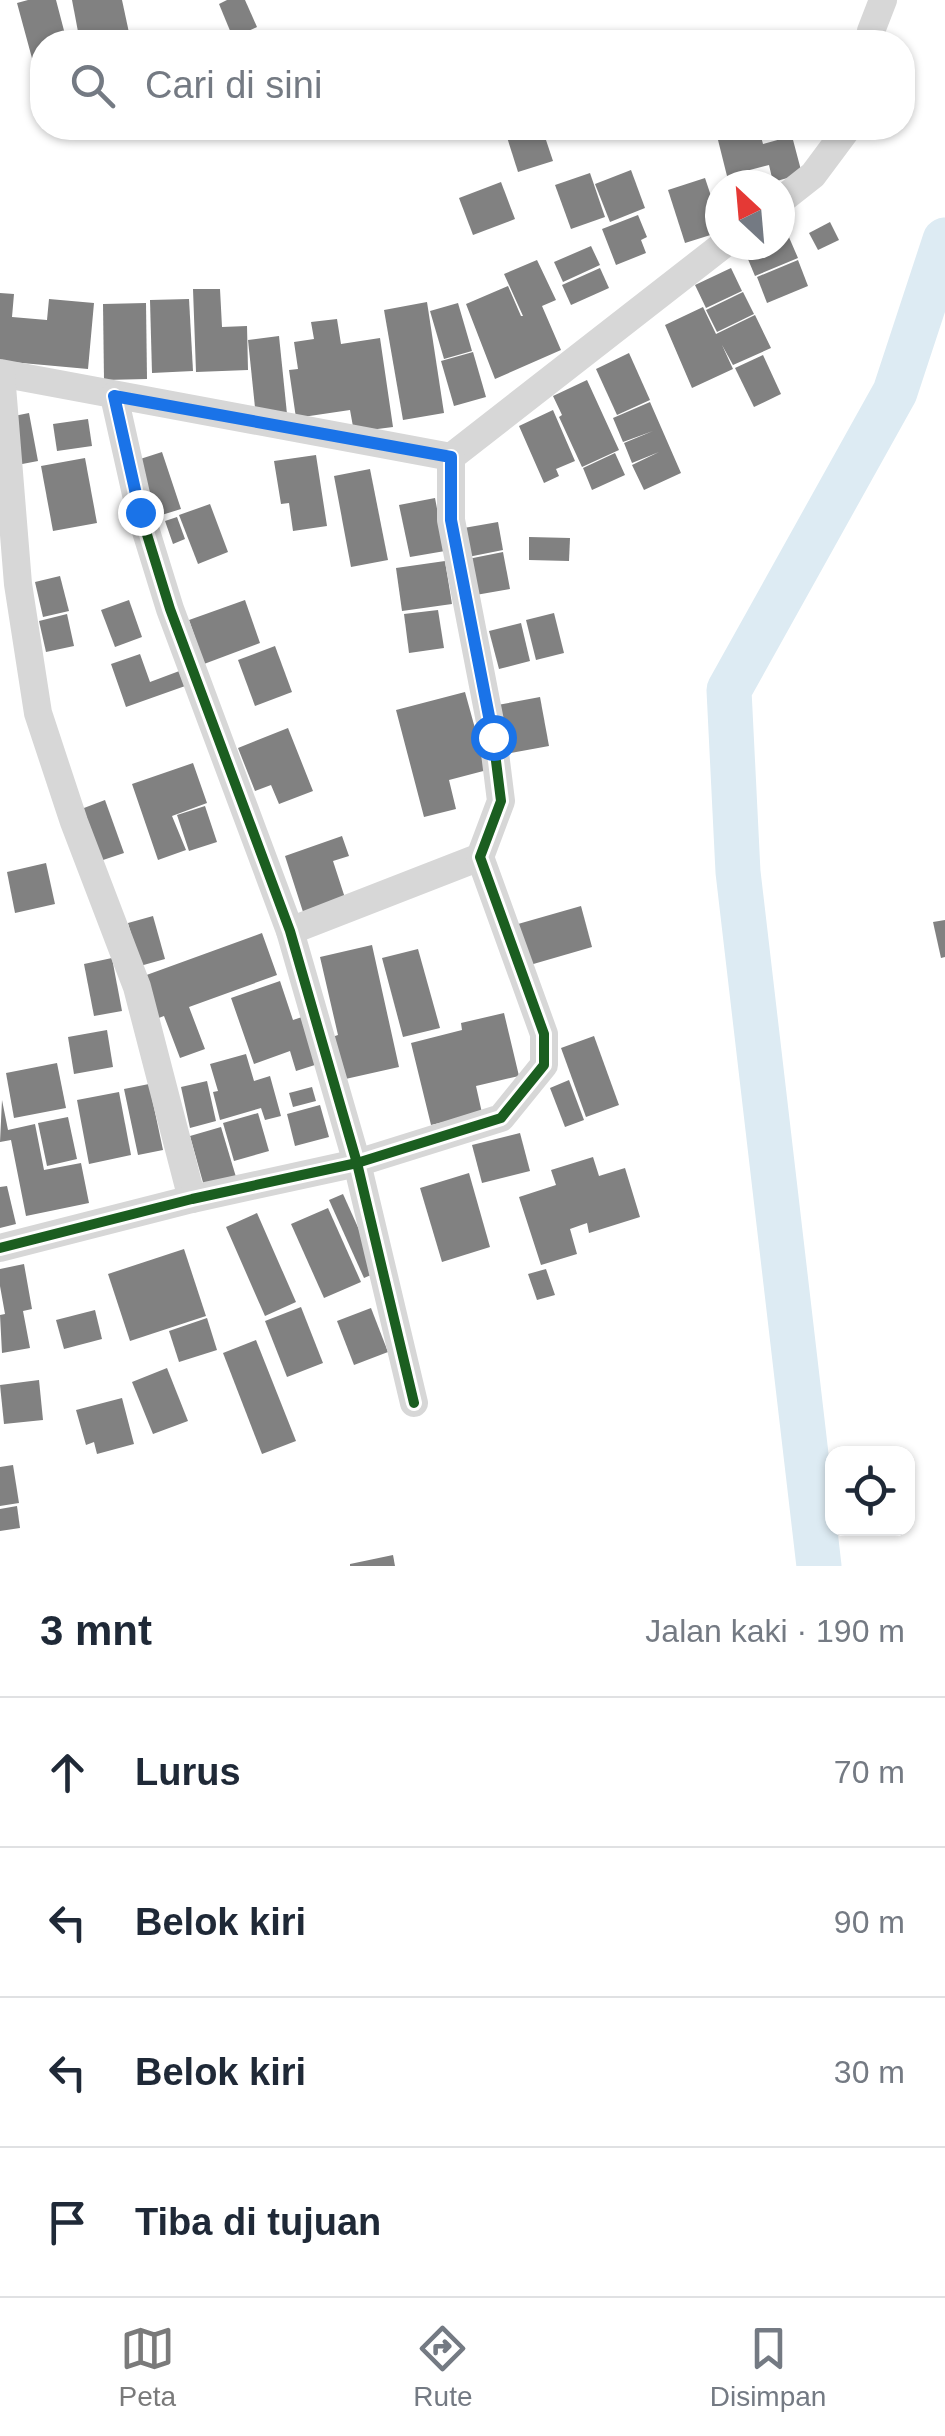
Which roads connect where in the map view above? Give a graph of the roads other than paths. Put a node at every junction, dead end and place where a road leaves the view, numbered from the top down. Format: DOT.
graph roads {
  1 [pos="883,0"];
  2 [pos="872,30"];
  3 [pos="839,140"];
  4 [pos="795,189"];
  5 [pos="705,259"];
  6 [pos="1,374"];
  7 [pos="114,396"];
  8 [pos="451,457"];
  9 [pos="480,857"];
  10 [pos="290,931"];
  11 [pos="356,1163"];
  12 [pos="192,1199"];
  13 [pos="0,1248"];
  14 [pos="414,1402"];
  1 -- 2 [label="street"];
  3 -- 4 [label="street"];
  5 -- 8 [label="street"];
  6 -- 7 [label="street"];
  6 -- 12 [label="street"];
  7 -- 8 [label="street"];
  7 -- 10 [label="street"];
  8 -- 9 [label="street"];
  9 -- 10 [label="street"];
  9 -- 11 [label="street"];
  10 -- 11 [label="street"];
  11 -- 12 [label="street"];
  11 -- 14 [label="street"];
  12 -- 13 [label="street"];
}
